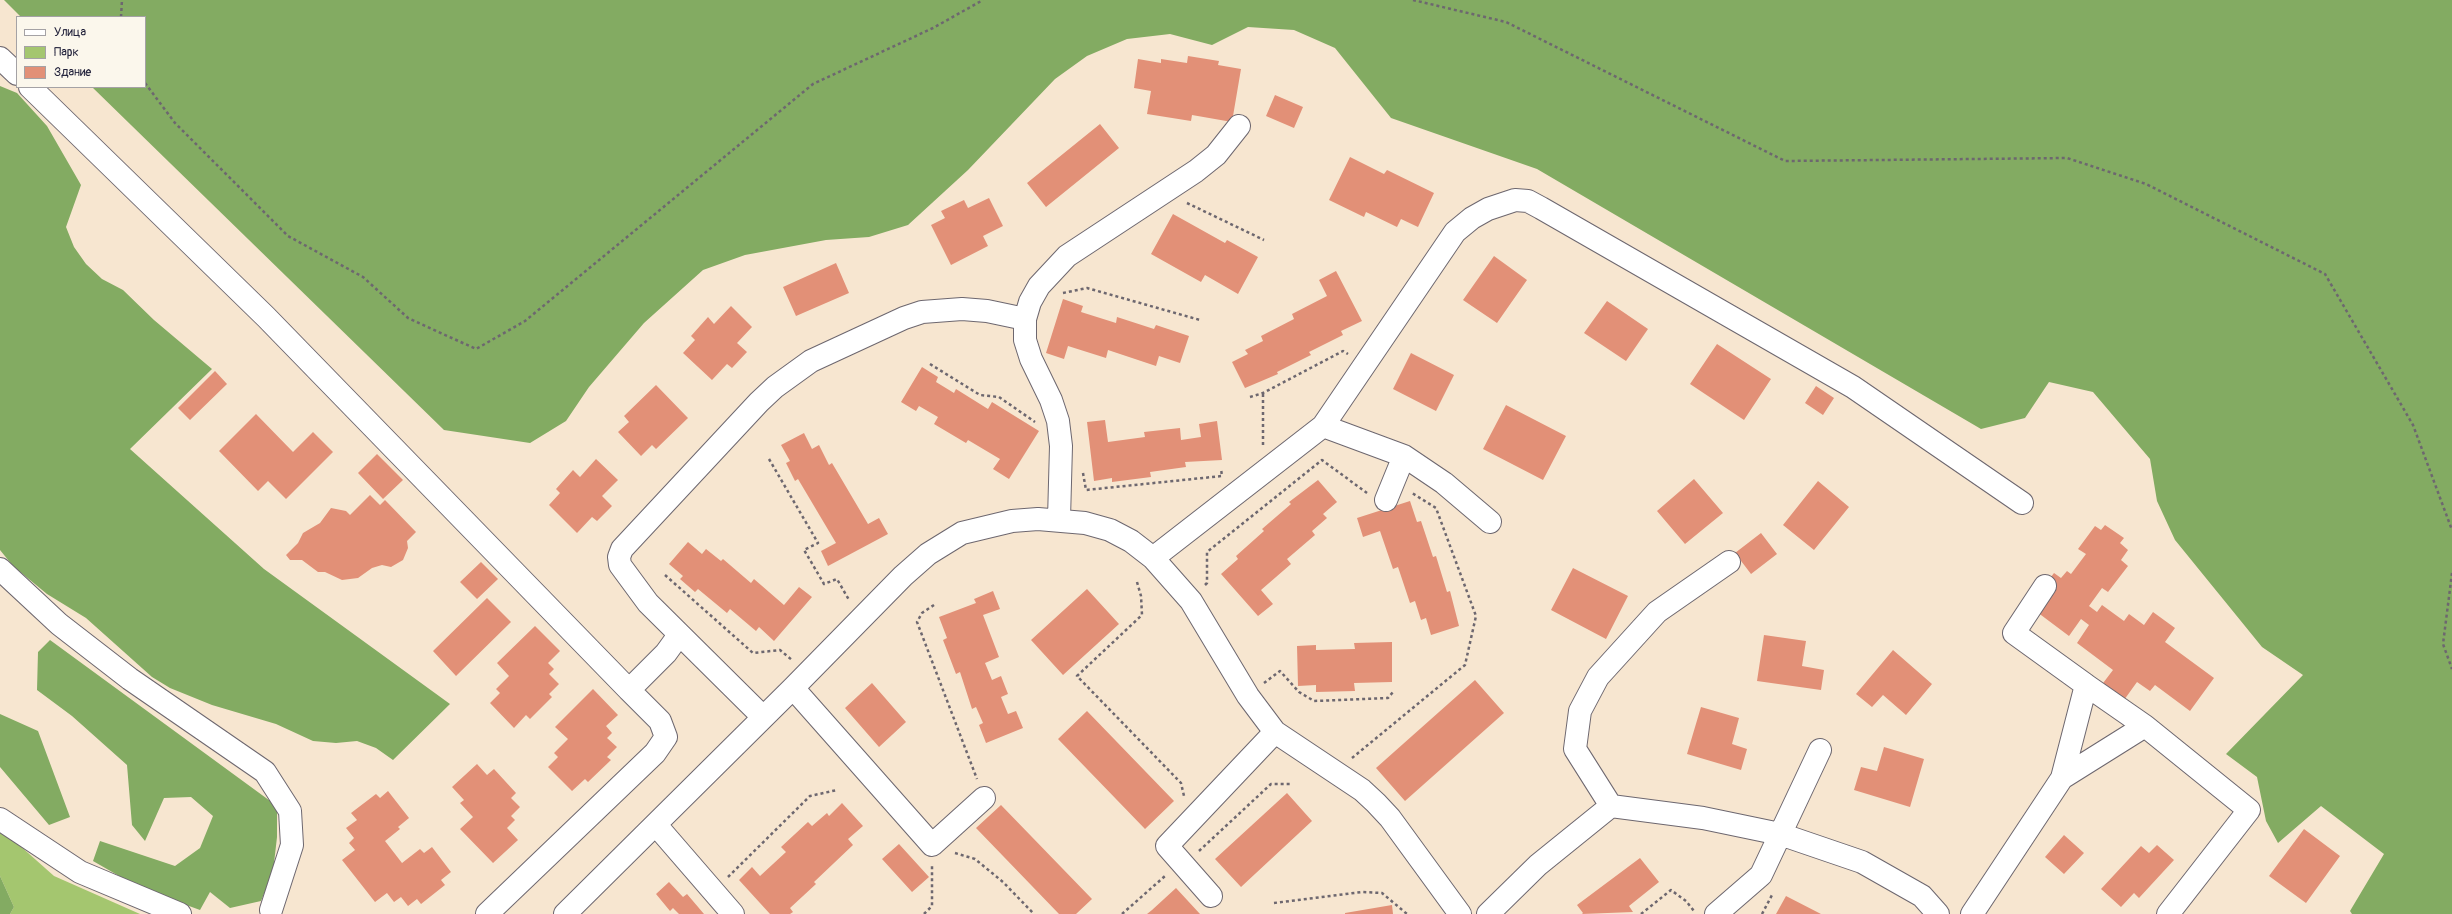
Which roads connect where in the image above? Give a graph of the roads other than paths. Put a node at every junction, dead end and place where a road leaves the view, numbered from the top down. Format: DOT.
graph roads {
  1 [pos="0,58"];
  2 [pos="16,73"];
  3 [pos="31,88"];
  4 [pos="1239,126"];
  5 [pos="1027,311"];
  6 [pos="1323,426"];
  7 [pos="1404,456"];
  8 [pos="1389,492"];
  9 [pos="2022,503"];
  10 [pos="1059,519"];
  11 [pos="1490,522"];
  12 [pos="1153,558"];
  13 [pos="1729,562"];
  14 [pos="0,568"];
  15 [pos="2044,586"];
  16 [pos="679,635"];
  17 [pos="800,681"];
  18 [pos="2086,685"];
  19 [pos="629,690"];
  20 [pos="762,716"];
  21 [pos="2145,726"];
  22 [pos="1275,732"];
  23 [pos="1820,750"];
  24 [pos="2062,778"];
  25 [pos="984,798"];
  26 [pos="1611,806"];
  27 [pos="0,820"];
  28 [pos="656,825"];
  29 [pos="1780,834"];
  30 [pos="1211,896"];
  31 [pos="272,913"];
  32 [pos="180,914"];
  33 [pos="487,914"];
  34 [pos="565,914"];
  35 [pos="733,914"];
  36 [pos="1460,914"];
  37 [pos="1488,914"];
  38 [pos="1716,914"];
  39 [pos="1938,914"];
  40 [pos="1972,914"];
  41 [pos="2168,914"];
  1 -- 2 [label="street"];
  3 -- 19 [label="street"];
  4 -- 5 [label="street"];
  5 -- 10 [label="street"];
  5 -- 16 [label="street"];
  6 -- 7 [label="street"];
  6 -- 9 [label="street"];
  6 -- 12 [label="street"];
  7 -- 8 [label="street"];
  7 -- 11 [label="street"];
  10 -- 12 [label="street"];
  10 -- 17 [label="street"];
  12 -- 22 [label="street"];
  13 -- 26 [label="street"];
  14 -- 31 [label="street"];
  15 -- 18 [label="street"];
  16 -- 19 [label="street"];
  16 -- 20 [label="street"];
  17 -- 20 [label="street"];
  17 -- 25 [label="street"];
  18 -- 21 [label="street"];
  18 -- 24 [label="street"];
  19 -- 33 [label="street"];
  20 -- 28 [label="street"];
  21 -- 24 [label="street"];
  21 -- 41 [label="street"];
  22 -- 30 [label="street"];
  22 -- 36 [label="street"];
  23 -- 29 [label="street"];
  24 -- 40 [label="street"];
  26 -- 29 [label="street"];
  26 -- 37 [label="street"];
  27 -- 32 [label="street"];
  28 -- 34 [label="street"];
  28 -- 35 [label="street"];
  29 -- 38 [label="street"];
  29 -- 39 [label="street"];
}
